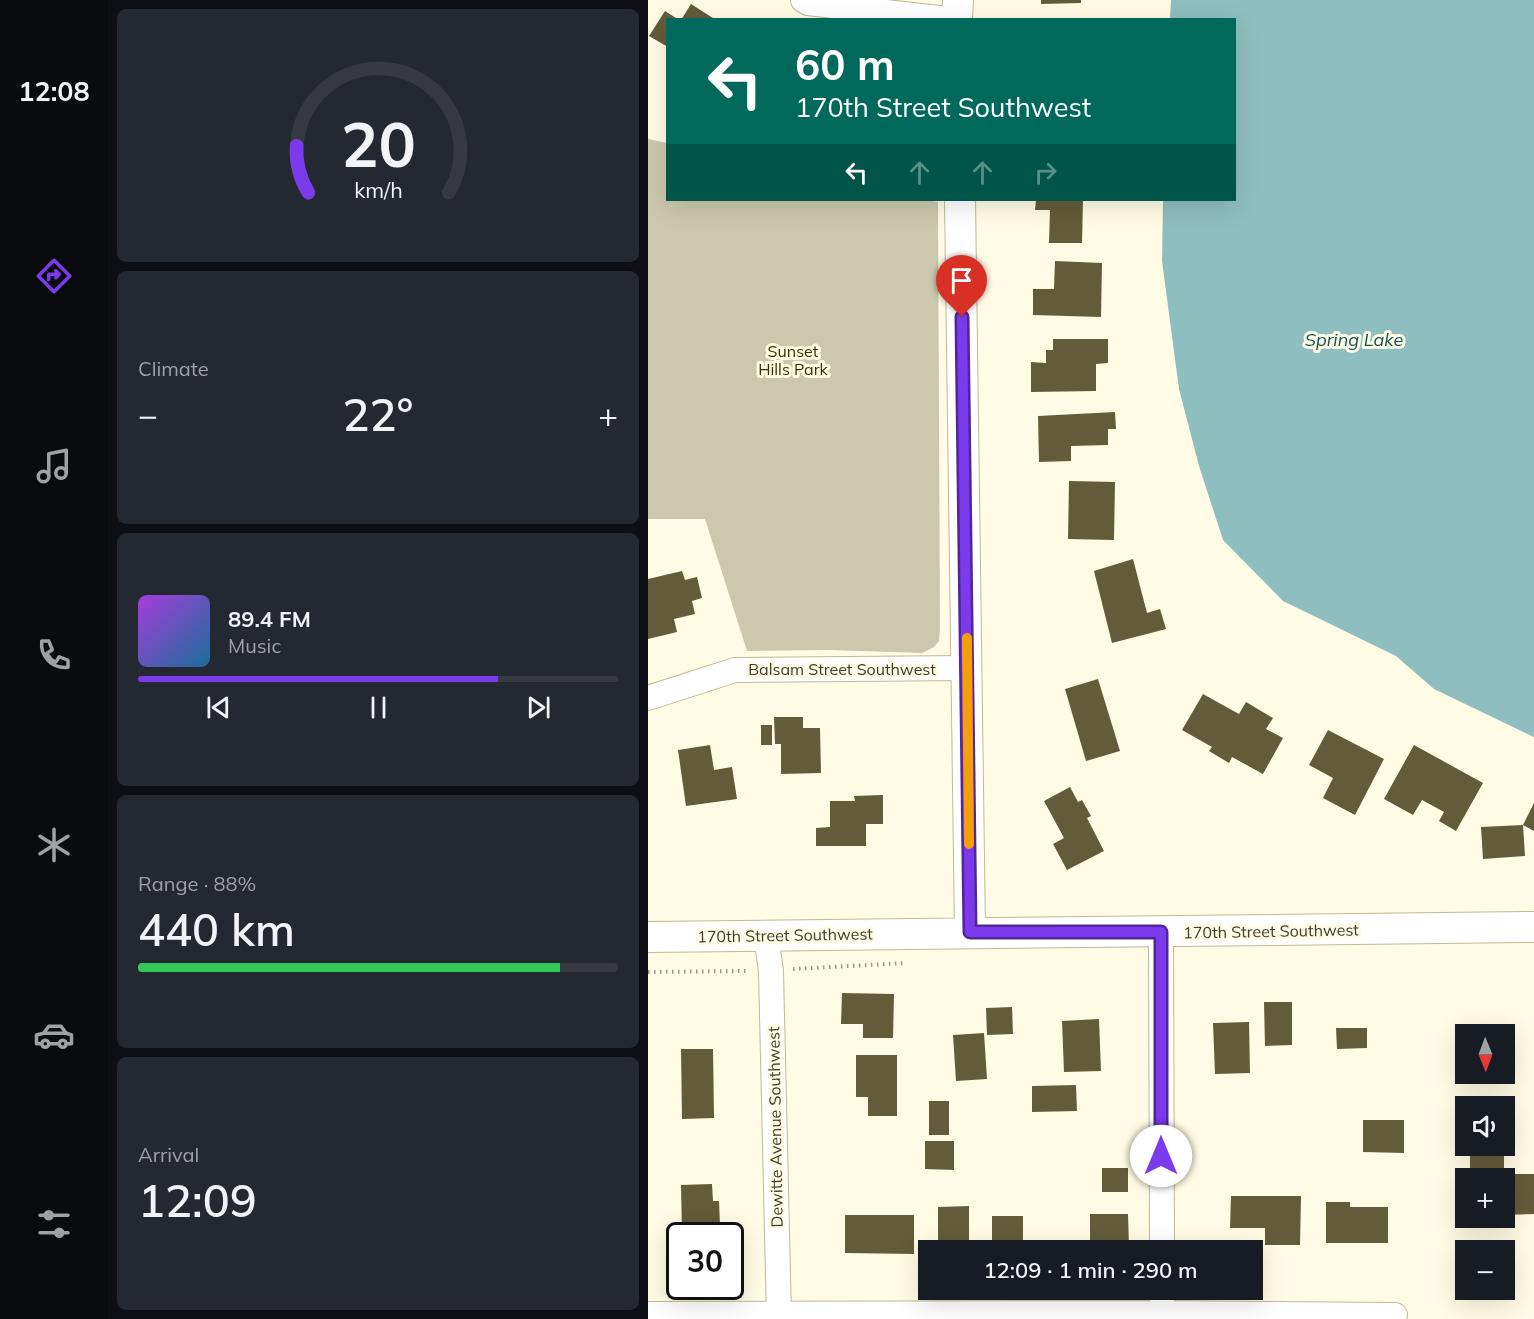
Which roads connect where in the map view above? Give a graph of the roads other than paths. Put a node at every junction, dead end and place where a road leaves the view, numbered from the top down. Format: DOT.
graph roads {
  1 [pos="803,0"];
  2 [pos="958,0"];
  3 [pos="939,18"];
  4 [pos="957,18"];
  5 [pos="960,201"];
  6 [pos="968,668"];
  7 [pos="648,698"];
  8 [pos="1534,927"];
  9 [pos="970,932"];
  10 [pos="1161,932"];
  11 [pos="766,936"];
  12 [pos="648,937"];
  13 [pos="1162,1240"];
  14 [pos="1162,1307"];
  15 [pos="648,1314"];
  16 [pos="779,1316"];
  17 [pos="1395,1316"];
  1 -- 3 [label="street"];
  2 -- 4 [label="street"];
  5 -- 6 [label="street"];
  6 -- 7 [label="street, Balsam Street Southwest"];
  6 -- 9 [label="street"];
  8 -- 10 [label="street, 170th Street Southwest"];
  9 -- 10 [label="street, 170th Street Southwest"];
  9 -- 11 [label="street, 170th Street Southwest"];
  10 -- 13 [label="street"];
  11 -- 12 [label="street, 170th Street Southwest"];
  11 -- 16 [label="street, Dewitte Avenue Southwest"];
  14 -- 16 [label="street"];
  14 -- 17 [label="street"];
  15 -- 16 [label="street"];
}
